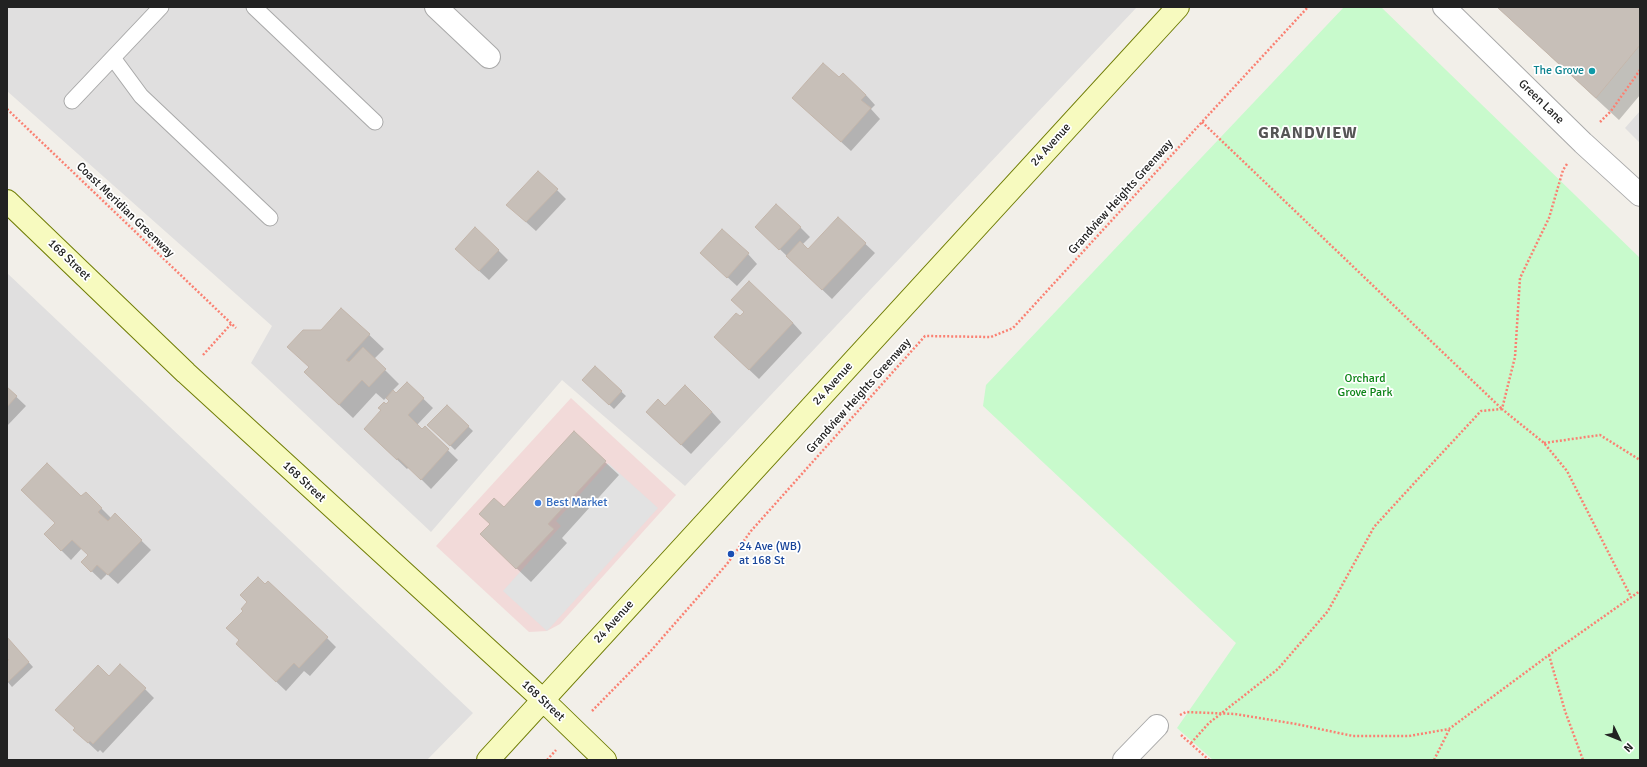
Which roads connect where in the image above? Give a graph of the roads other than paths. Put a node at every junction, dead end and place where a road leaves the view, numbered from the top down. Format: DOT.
graph roads {
  1 [pos="161,7"];
  2 [pos="254,7"];
  3 [pos="436,7"];
  4 [pos="1178,7"];
  5 [pos="1444,7"];
  6 [pos="489,57"];
  7 [pos="114,58"];
  8 [pos="72,101"];
  9 [pos="375,122"];
  10 [pos="1640,195"];
  11 [pos="7,201"];
  12 [pos="270,218"];
  13 [pos="542,700"];
  14 [pos="1157,726"];
  15 [pos="488,760"];
  16 [pos="605,760"];
  17 [pos="1124,760"];
  1 -- 7 [label="lane"];
  2 -- 9 [label="lane"];
  3 -- 6 [label="street"];
  4 -- 13 [label="main road, 24 Avenue"];
  5 -- 10 [label="street, Green Lane"];
  7 -- 8 [label="lane"];
  7 -- 12 [label="lane"];
  11 -- 13 [label="main road, 168 Street"];
  13 -- 15 [label="main road, 24 Avenue"];
  13 -- 16 [label="main road, 168 Street"];
  14 -- 17 [label="street"];
}
